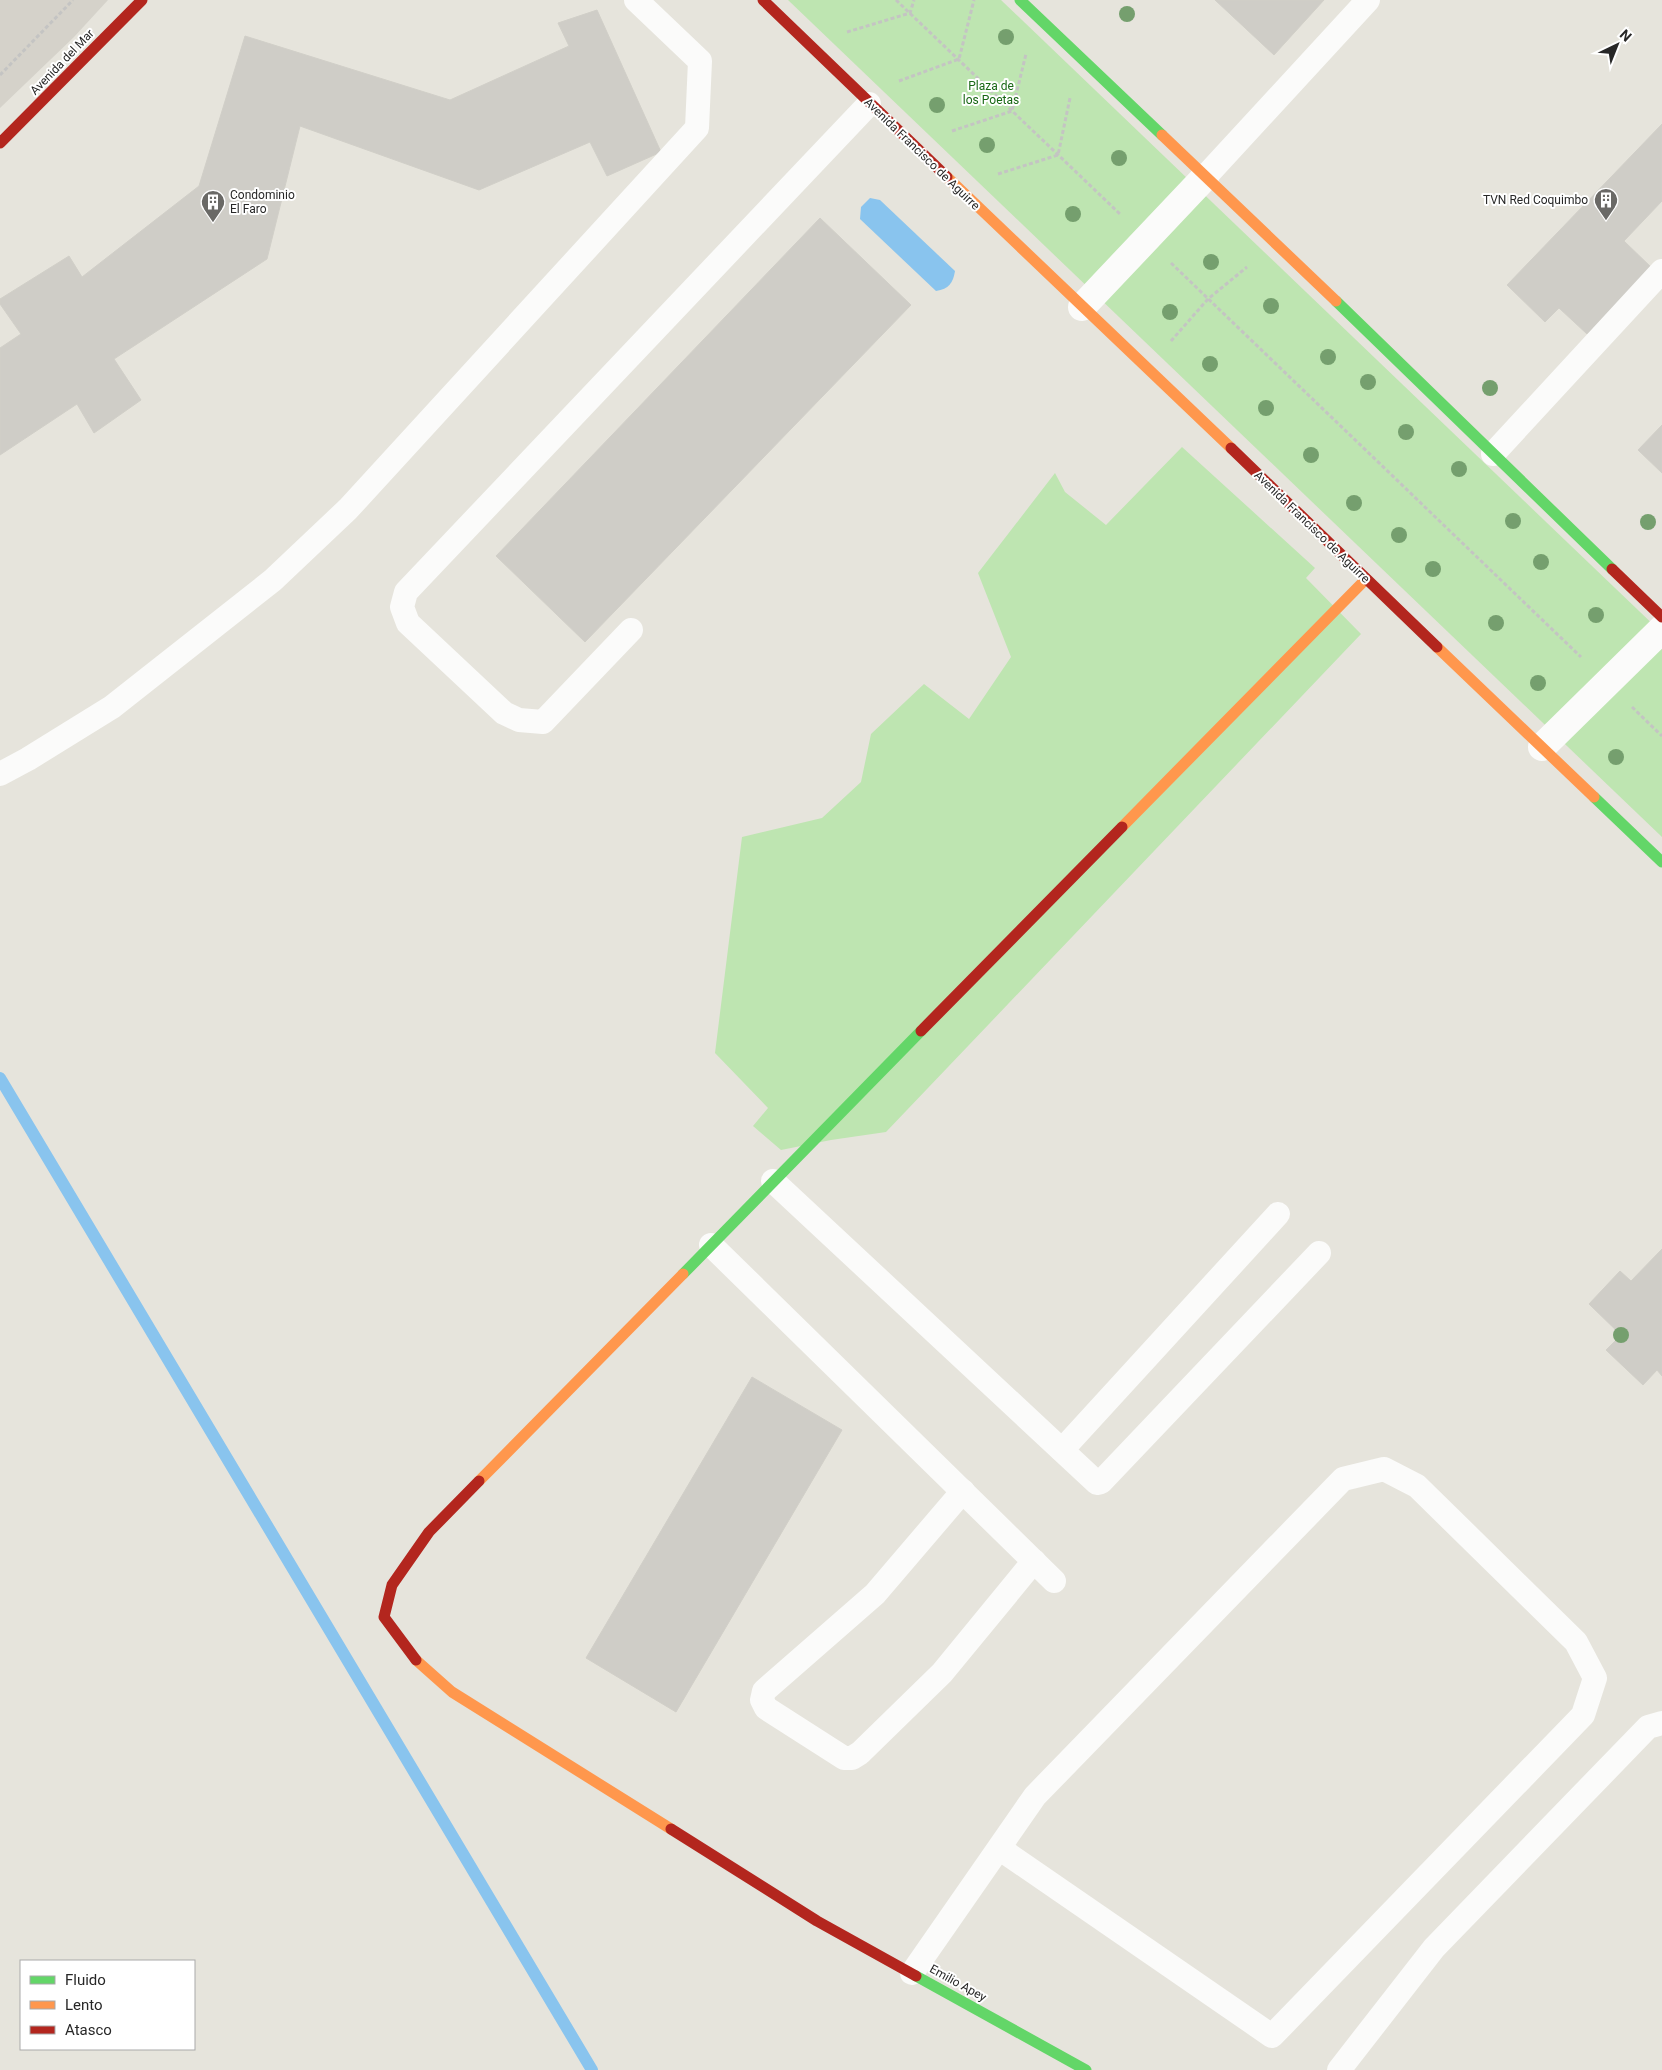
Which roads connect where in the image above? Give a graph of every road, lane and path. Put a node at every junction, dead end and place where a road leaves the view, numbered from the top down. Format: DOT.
graph roads {
  1 [pos="73,0"];
  2 [pos="142,0"];
  3 [pos="636,0"];
  4 [pos="763,0"];
  5 [pos="896,0"];
  6 [pos="914,0"];
  7 [pos="974,0"];
  8 [pos="1020,0"];
  9 [pos="1368,0"];
  10 [pos="910,13"];
  11 [pos="843,33"];
  12 [pos="1026,53"];
  13 [pos="959,59"];
  14 [pos="0,75"];
  15 [pos="894,82"];
  16 [pos="1071,94"];
  17 [pos="869,104"];
  18 [pos="1012,110"];
  19 [pos="948,133"];
  20 [pos="0,143"];
  21 [pos="1058,155"];
  22 [pos="994,175"];
  23 [pos="1205,177"];
  24 [pos="1146,239"];
  25 [pos="1273,243"];
  26 [pos="1662,271"];
  27 [pos="1208,299"];
  28 [pos="1082,307"];
  29 [pos="1146,369"];
  30 [pos="1493,454"];
  31 [pos="1366,579"];
  32 [pos="1662,617"];
  33 [pos="631,630"];
  34 [pos="1662,630"];
  35 [pos="1608,683"];
  36 [pos="1662,736"];
  37 [pos="1542,747"];
  38 [pos="0,774"];
  39 [pos="1662,862"];
  40 [pos="773,1181"];
  41 [pos="1278,1214"];
  42 [pos="711,1244"];
  43 [pos="1319,1253"];
  44 [pos="1062,1450"];
  45 [pos="963,1491"];
  46 [pos="1034,1562"];
  47 [pos="1054,1581"];
  48 [pos="1662,1723"];
  49 [pos="999,1848"];
  50 [pos="912,1973"];
  51 [pos="1086,2070"];
  52 [pos="1338,2070"];
  1 -- 14 [label="path"];
  2 -- 20 [label="main road, Avenida del Mar"];
  3 -- 38 [label="lane"];
  4 -- 17 [label="main road, Avenida Francisco de Aguirre"];
  5 -- 10 [label="path"];
  6 -- 10 [label="path"];
  7 -- 13 [label="path"];
  8 -- 23 [label="main road"];
  9 -- 23 [label="lane"];
  10 -- 11 [label="path"];
  10 -- 13 [label="path"];
  12 -- 18 [label="path"];
  13 -- 15 [label="path"];
  13 -- 18 [label="path"];
  16 -- 21 [label="path"];
  17 -- 28 [label="main road, Avenida Francisco de Aguirre"];
  17 -- 33 [label="lane"];
  18 -- 19 [label="path"];
  18 -- 21 [label="path"];
  21 -- 22 [label="path"];
  21 -- 24 [label="path"];
  23 -- 24 [label="street"];
  23 -- 25 [label="main road"];
  24 -- 27 [label="path"];
  24 -- 28 [label="street"];
  25 -- 27 [label="path"];
  25 -- 30 [label="main road"];
  26 -- 30 [label="lane"];
  27 -- 29 [label="path"];
  27 -- 35 [label="path"];
  28 -- 29 [label="main road, Avenida Francisco de Aguirre"];
  29 -- 31 [label="main road, Avenida Francisco de Aguirre"];
  30 -- 32 [label="main road"];
  31 -- 37 [label="main road, Avenida Francisco de Aguirre"];
  31 -- 40 [label="main road"];
  34 -- 35 [label="street"];
  35 -- 36 [label="path"];
  35 -- 37 [label="street"];
  37 -- 39 [label="main road, Avenida Francisco de Aguirre"];
  40 -- 42 [label="main road"];
  40 -- 44 [label="lane"];
  41 -- 44 [label="lane"];
  42 -- 45 [label="lane"];
  42 -- 50 [label="main road, Emilio Apey"];
  43 -- 44 [label="lane"];
  45 -- 46 [label="lane"];
  45 -- 46 [label="lane"];
  46 -- 47 [label="lane"];
  48 -- 52 [label="lane"];
  49 -- 49 [label="lane"];
  49 -- 50 [label="lane"];
  50 -- 51 [label="main road, Emilio Apey"];
}
